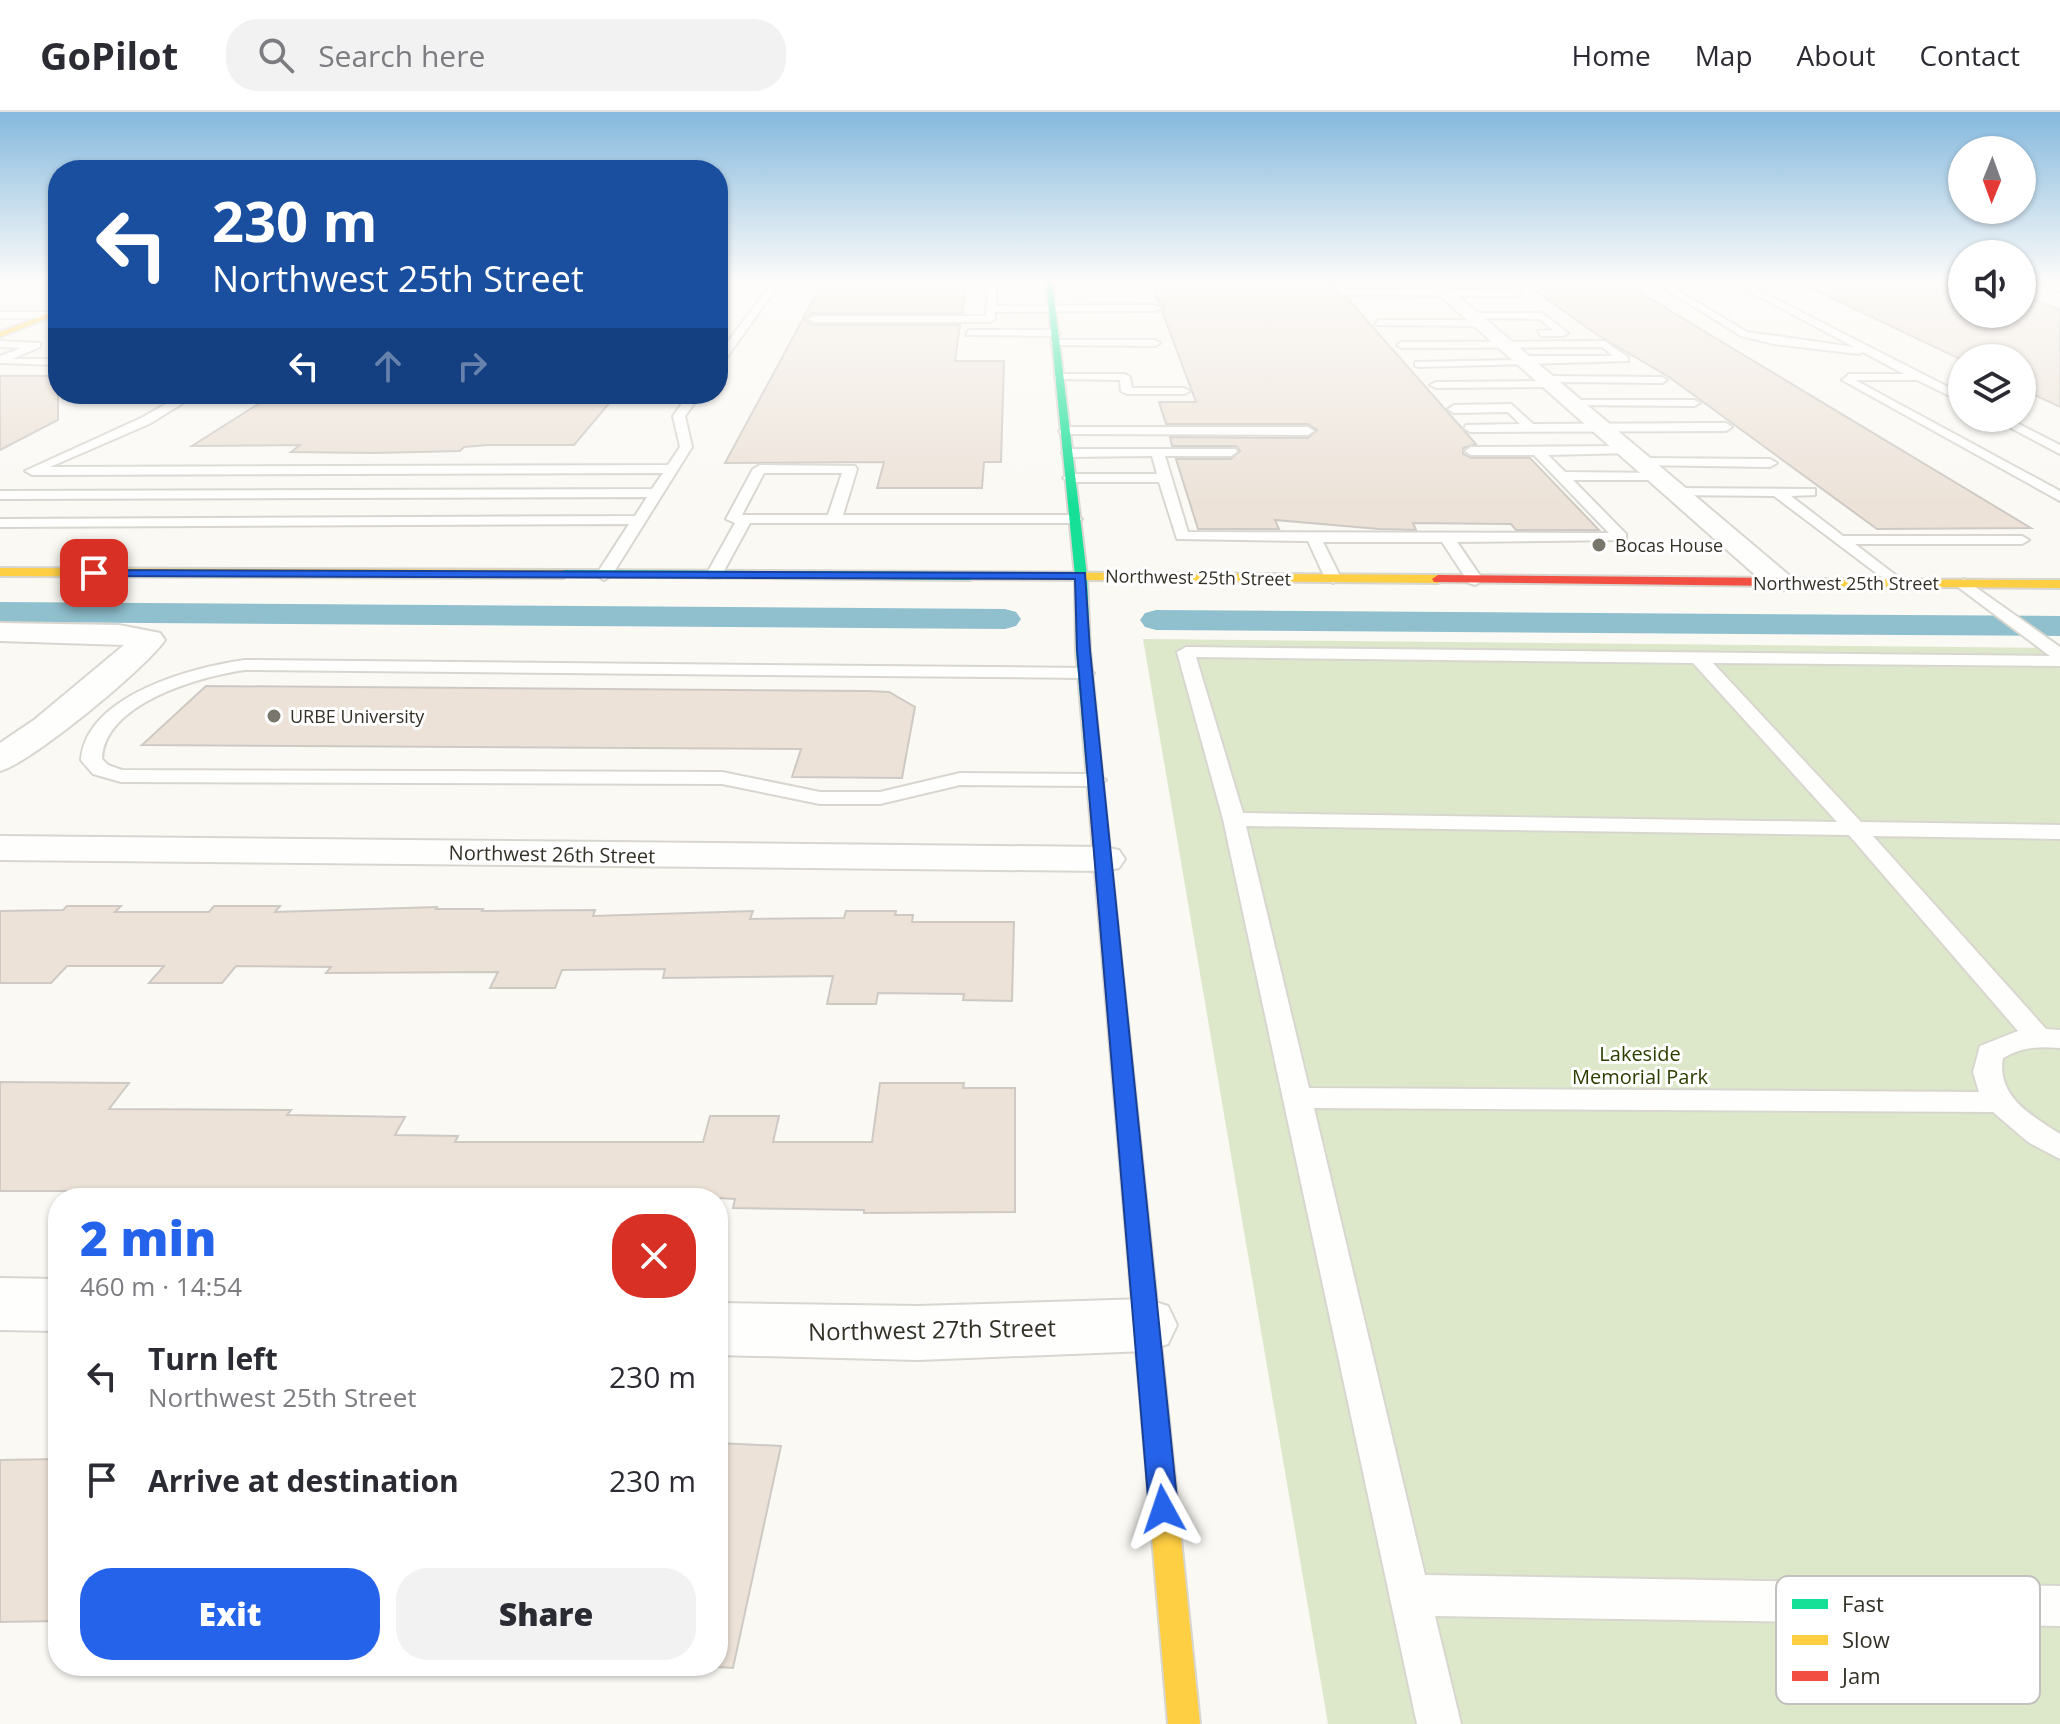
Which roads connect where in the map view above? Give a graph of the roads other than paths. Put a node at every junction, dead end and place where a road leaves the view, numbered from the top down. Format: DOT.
graph roads {
  1 [pos="1058,355"];
  2 [pos="1428,355"];
  3 [pos="1517,355"];
  4 [pos="1875,355"];
  5 [pos="0,361"];
  6 [pos="48,362"];
  7 [pos="1419,364"];
  8 [pos="1059,377"];
  9 [pos="1917,377"];
  10 [pos="1662,380"];
  11 [pos="1548,382"];
  12 [pos="1436,385"];
  13 [pos="1184,391"];
  14 [pos="1948,392"];
  15 [pos="1572,403"];
  16 [pos="1694,403"];
  17 [pos="175,404"];
  18 [pos="688,404"];
  19 [pos="1454,409"];
  20 [pos="1726,427"];
  21 [pos="1470,428"];
  22 [pos="1530,428"];
  23 [pos="1601,428"];
  24 [pos="1065,431"];
  25 [pos="1308,431"];
  26 [pos="2025,432"];
  27 [pos="2060,450"];
  28 [pos="1471,451"];
  29 [pos="1537,451"];
  30 [pos="1157,452"];
  31 [pos="1231,452"];
  32 [pos="1068,453"];
  33 [pos="1642,463"];
  34 [pos="1770,463"];
  35 [pos="671,469"];
  36 [pos="1561,476"];
  37 [pos="1070,478"];
  38 [pos="1165,478"];
  39 [pos="16,480"];
  40 [pos="1676,492"];
  41 [pos="1777,492"];
  42 [pos="1810,492"];
  43 [pos="655,493"];
  44 [pos="0,495"];
  45 [pos="2060,497"];
  46 [pos="745,519"];
  47 [pos="834,519"];
  48 [pos="1075,519"];
  49 [pos="638,520"];
  50 [pos="0,523"];
  51 [pos="1313,537"];
  52 [pos="1447,538"];
  53 [pos="1840,540"];
  54 [pos="2022,540"];
  55 [pos="0,572"];
  56 [pos="604,575"];
  57 [pos="714,575"];
  58 [pos="1081,576"];
  59 [pos="1333,578"];
  60 [pos="1475,580"];
  61 [pos="1780,582"];
  62 [pos="1896,583"];
  63 [pos="1964,584"];
  64 [pos="2060,584"];
  65 [pos="0,632"];
  66 [pos="1696,655"];
  67 [pos="2060,658"];
  68 [pos="1085,673"];
  69 [pos="0,760"];
  70 [pos="1096,780"];
  71 [pos="1234,819"];
  72 [pos="1856,830"];
  73 [pos="2060,832"];
  74 [pos="0,848"];
  75 [pos="1104,859"];
  76 [pos="2049,1038"];
  77 [pos="1297,1098"];
  78 [pos="2000,1102"];
  79 [pos="2060,1148"];
  80 [pos="0,1304"];
  81 [pos="48,1305"];
  82 [pos="1146,1325"];
  83 [pos="728,1329"];
  84 [pos="1408,1595"];
  85 [pos="1776,1601"];
  86 [pos="2040,1606"];
  87 [pos="2060,1606"];
  88 [pos="1184,1724"];
  89 [pos="1439,1724"];
  1 -- 8 [label="street"];
  2 -- 7 [label="lane"];
  3 -- 11 [label="street"];
  4 -- 9 [label="lane"];
  5 -- 6 [label="lane"];
  8 -- 13 [label="lane"];
  8 -- 24 [label="street"];
  9 -- 14 [label="lane"];
  9 -- 45 [label="lane"];
  10 -- 11 [label="lane"];
  11 -- 12 [label="lane"];
  11 -- 15 [label="street"];
  15 -- 16 [label="lane"];
  15 -- 23 [label="street"];
  17 -- 39 [label="lane"];
  18 -- 35 [label="lane"];
  19 -- 22 [label="lane"];
  20 -- 23 [label="lane"];
  21 -- 22 [label="lane"];
  22 -- 23 [label="lane"];
  23 -- 33 [label="street"];
  24 -- 25 [label="lane"];
  24 -- 32 [label="street"];
  26 -- 27 [label="lane"];
  28 -- 29 [label="lane"];
  29 -- 33 [label="lane"];
  29 -- 36 [label="lane"];
  30 -- 31 [label="lane"];
  30 -- 32 [label="lane"];
  30 -- 38 [label="lane"];
  32 -- 37 [label="street"];
  33 -- 34 [label="lane"];
  33 -- 36 [label="lane"];
  33 -- 40 [label="street"];
  35 -- 39 [label="lane"];
  35 -- 43 [label="lane"];
  36 -- 52 [label="lane"];
  37 -- 38 [label="lane"];
  37 -- 48 [label="street"];
  38 -- 51 [label="lane"];
  40 -- 41 [label="lane"];
  40 -- 61 [label="street"];
  41 -- 42 [label="lane"];
  41 -- 53 [label="lane"];
  43 -- 44 [label="lane"];
  43 -- 49 [label="lane"];
  46 -- 47 [label="lane"];
  46 -- 47 [label="lane"];
  46 -- 57 [label="lane"];
  47 -- 48 [label="lane"];
  48 -- 58 [label="street"];
  49 -- 50 [label="lane"];
  49 -- 56 [label="lane"];
  51 -- 52 [label="lane"];
  51 -- 59 [label="lane"];
  52 -- 60 [label="lane"];
  53 -- 54 [label="lane"];
  53 -- 62 [label="lane"];
  55 -- 56 [label="street, Northwest 25th Street"];
  56 -- 57 [label="street, Northwest 25th Street"];
  57 -- 58 [label="street, Northwest 25th Street"];
  58 -- 59 [label="street, Northwest 25th Street"];
  58 -- 68 [label="street"];
  59 -- 60 [label="street, Northwest 25th Street"];
  60 -- 61 [label="street, Northwest 25th Street"];
  61 -- 62 [label="street, Northwest 25th Street"];
  62 -- 63 [label="street, Northwest 25th Street"];
  63 -- 64 [label="street, Northwest 25th Street"];
  63 -- 67 [label="lane"];
  65 -- 69 [label="street"];
  66 -- 67 [label="lane"];
  66 -- 71 [label="lane"];
  66 -- 72 [label="lane"];
  68 -- 70 [label="street"];
  68 -- 70 [label="lane"];
  70 -- 75 [label="street"];
  71 -- 72 [label="lane"];
  71 -- 77 [label="lane"];
  72 -- 73 [label="lane"];
  72 -- 76 [label="lane"];
  74 -- 75 [label="street, Northwest 26th Street"];
  75 -- 82 [label="street"];
  76 -- 78 [label="lane"];
  77 -- 78 [label="lane"];
  77 -- 84 [label="lane"];
  78 -- 79 [label="lane"];
  80 -- 81 [label="street"];
  82 -- 83 [label="street, Northwest 27th Street"];
  82 -- 88 [label="street"];
  84 -- 85 [label="lane"];
  84 -- 89 [label="lane"];
  86 -- 87 [label="lane"];
}
